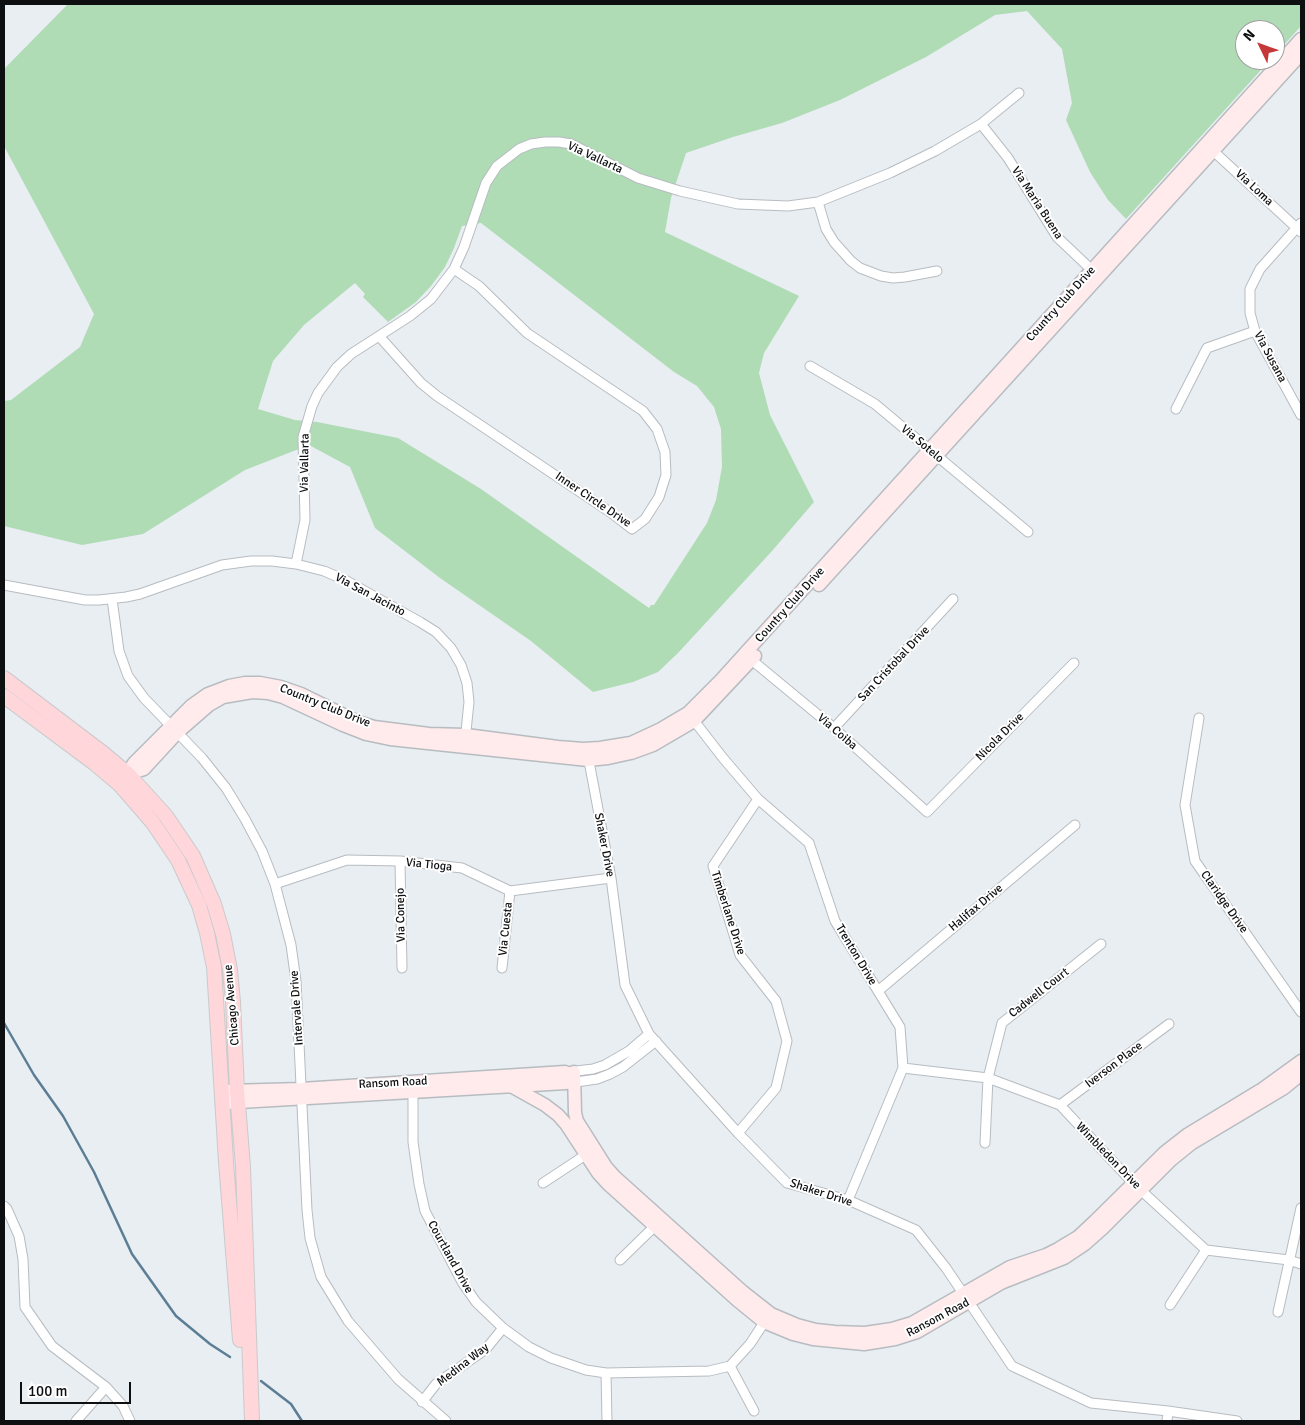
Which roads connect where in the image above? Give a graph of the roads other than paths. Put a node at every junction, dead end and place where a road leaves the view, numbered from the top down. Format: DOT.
graph roads {
  1 [pos="1301,38"];
  2 [pos="1301,54"];
  3 [pos="1019,93"];
  4 [pos="982,124"];
  5 [pos="1209,148"];
  6 [pos="818,202"];
  7 [pos="1300,228"];
  8 [pos="454,269"];
  9 [pos="937,271"];
  10 [pos="1095,274"];
  11 [pos="1255,331"];
  12 [pos="379,336"];
  13 [pos="810,366"];
  14 [pos="1176,409"];
  15 [pos="1301,415"];
  16 [pos="932,453"];
  17 [pos="1028,532"];
  18 [pos="296,564"];
  19 [pos="4,585"];
  20 [pos="112,599"];
  21 [pos="953,599"];
  22 [pos="748,657"];
  23 [pos="1074,663"];
  24 [pos="4,678"];
  25 [pos="4,696"];
  26 [pos="691,717"];
  27 [pos="1199,718"];
  28 [pos="834,728"];
  29 [pos="174,729"];
  30 [pos="466,740"];
  31 [pos="588,754"];
  32 [pos="124,780"];
  33 [pos="758,799"];
  34 [pos="926,812"];
  35 [pos="1075,825"];
  36 [pos="400,861"];
  37 [pos="611,878"];
  38 [pos="275,884"];
  39 [pos="510,891"];
  40 [pos="1101,944"];
  41 [pos="402,968"];
  42 [pos="502,968"];
  43 [pos="878,991"];
  44 [pos="1301,1012"];
  45 [pos="1169,1024"];
  46 [pos="649,1034"];
  47 [pos="656,1041"];
  48 [pos="1301,1061"];
  49 [pos="903,1068"];
  50 [pos="1301,1074"];
  51 [pos="565,1078"];
  52 [pos="988,1078"];
  53 [pos="413,1086"];
  54 [pos="511,1086"];
  55 [pos="302,1094"];
  56 [pos="222,1097"];
  57 [pos="238,1097"];
  58 [pos="545,1105"];
  59 [pos="1060,1105"];
  60 [pos="738,1133"];
  61 [pos="985,1143"];
  62 [pos="590,1152"];
  63 [pos="543,1183"];
  64 [pos="1137,1187"];
  65 [pos="848,1200"];
  66 [pos="4,1206"];
  67 [pos="1301,1208"];
  68 [pos="659,1222"];
  69 [pos="1206,1250"];
  70 [pos="620,1260"];
  71 [pos="1289,1260"];
  72 [pos="1301,1264"];
  73 [pos="965,1297"];
  74 [pos="1170,1305"];
  75 [pos="1278,1312"];
  76 [pos="767,1318"];
  77 [pos="504,1328"];
  78 [pos="730,1366"];
  79 [pos="606,1373"];
  80 [pos="106,1387"];
  81 [pos="422,1402"];
  82 [pos="754,1411"];
  83 [pos="1168,1411"];
  84 [pos="76,1421"];
  85 [pos="130,1421"];
  86 [pos="243,1421"];
  87 [pos="252,1421"];
  88 [pos="446,1421"];
  89 [pos="607,1421"];
  90 [pos="1167,1421"];
  91 [pos="1237,1421"];
  1 -- 5 [label="street, Country Club Drive"];
  2 -- 5 [label="street, Country Club Drive"];
  3 -- 4 [label="street, Via Vallarta"];
  4 -- 6 [label="street, Via Vallarta"];
  4 -- 10 [label="street, Via Maria Buena"];
  5 -- 7 [label="street, Via Loma"];
  5 -- 10 [label="street, Country Club Drive"];
  6 -- 8 [label="street, Via Vallarta"];
  6 -- 9 [label="street"];
  7 -- 11 [label="street, Via Susana"];
  8 -- 12 [label="street, Via Vallarta"];
  8 -- 12 [label="street, Inner Circle Drive"];
  10 -- 16 [label="street, Country Club Drive"];
  11 -- 14 [label="street"];
  11 -- 15 [label="street, Via Susana"];
  12 -- 18 [label="street, Via Vallarta"];
  13 -- 16 [label="street, Via Sotelo"];
  16 -- 17 [label="street, Via Sotelo"];
  16 -- 22 [label="street, Country Club Drive"];
  18 -- 20 [label="street, Via San Jacinto"];
  18 -- 30 [label="street, Via San Jacinto"];
  19 -- 20 [label="street, Via San Jacinto"];
  20 -- 29 [label="street, Intervale Drive"];
  21 -- 28 [label="street, San Cristobal Drive"];
  22 -- 26 [label="street, Country Club Drive"];
  22 -- 28 [label="street, Via Coiba"];
  23 -- 34 [label="street, Nicola Drive"];
  24 -- 32 [label="main road, Chicago Avenue"];
  25 -- 32 [label="main road, Chicago Avenue"];
  26 -- 31 [label="street, Country Club Drive"];
  26 -- 33 [label="street, Trenton Drive"];
  27 -- 44 [label="street, Claridge Drive"];
  28 -- 34 [label="street, Via Coiba"];
  29 -- 30 [label="street, Country Club Drive"];
  29 -- 32 [label="street, Country Club Drive"];
  29 -- 38 [label="street, Intervale Drive"];
  30 -- 31 [label="street, Country Club Drive"];
  31 -- 37 [label="street, Shaker Drive"];
  32 -- 56 [label="main road, Chicago Avenue"];
  32 -- 57 [label="main road, Chicago Avenue"];
  33 -- 43 [label="street, Trenton Drive"];
  33 -- 60 [label="street, Timberlane Drive"];
  35 -- 43 [label="street, Halifax Drive"];
  36 -- 38 [label="street, Via Tioga"];
  36 -- 39 [label="street, Via Tioga"];
  36 -- 41 [label="street, Via Conejo"];
  37 -- 39 [label="street"];
  37 -- 46 [label="street, Shaker Drive"];
  38 -- 55 [label="street, Intervale Drive"];
  39 -- 42 [label="street, Via Cuesta"];
  40 -- 52 [label="street, Cadwell Court"];
  43 -- 49 [label="street, Trenton Drive"];
  45 -- 59 [label="street, Iverson Place"];
  46 -- 47 [label="street, Shaker Drive"];
  46 -- 51 [label="street"];
  47 -- 51 [label="street"];
  47 -- 60 [label="street, Shaker Drive"];
  48 -- 64 [label="street, Ransom Road"];
  49 -- 52 [label="street, Wimbledon Drive"];
  49 -- 65 [label="street, Trenton Drive"];
  50 -- 64 [label="street, Ransom Road"];
  51 -- 53 [label="street, Ransom Road"];
  51 -- 54 [label="street, Ransom Road"];
  51 -- 58 [label="street"];
  51 -- 62 [label="street, Ransom Road"];
  52 -- 59 [label="street, Wimbledon Drive"];
  52 -- 61 [label="street, Cadwell Court"];
  53 -- 54 [label="street, Ransom Road"];
  53 -- 55 [label="street, Ransom Road"];
  53 -- 77 [label="street, Courtland Drive"];
  54 -- 58 [label="street, Ransom Road"];
  55 -- 57 [label="street, Ransom Road"];
  55 -- 81 [label="street, Intervale Drive"];
  56 -- 57 [label="street, Ransom Road"];
  56 -- 86 [label="main road, Chicago Avenue"];
  57 -- 87 [label="main road, Chicago Avenue"];
  58 -- 62 [label="street, Ransom Road"];
  59 -- 64 [label="street, Wimbledon Drive"];
  60 -- 65 [label="street, Shaker Drive"];
  62 -- 63 [label="street"];
  62 -- 68 [label="street, Ransom Road"];
  64 -- 69 [label="street, Wimbledon Drive"];
  64 -- 73 [label="street, Ransom Road"];
  65 -- 73 [label="street, Shaker Drive"];
  66 -- 80 [label="street"];
  67 -- 71 [label="street"];
  68 -- 70 [label="street"];
  68 -- 76 [label="street, Ransom Road"];
  69 -- 71 [label="street"];
  69 -- 74 [label="street"];
  71 -- 72 [label="street"];
  71 -- 75 [label="street"];
  73 -- 76 [label="street, Ransom Road"];
  73 -- 83 [label="street, Shaker Drive"];
  76 -- 78 [label="street"];
  77 -- 79 [label="street, Courtland Drive"];
  77 -- 81 [label="street, Medina Way"];
  78 -- 79 [label="street, Courtland Drive"];
  78 -- 82 [label="street"];
  79 -- 89 [label="street"];
  80 -- 84 [label="street"];
  80 -- 85 [label="street"];
  81 -- 88 [label="street, Intervale Drive"];
  83 -- 90 [label="street"];
  83 -- 91 [label="street, Shaker Drive"];
}
